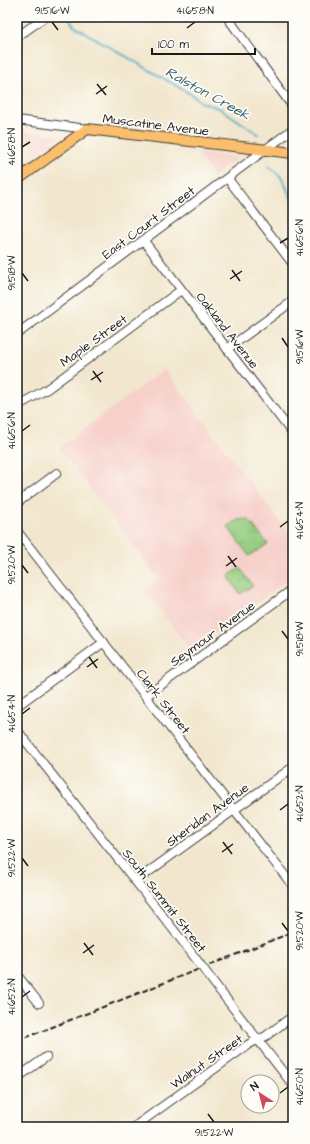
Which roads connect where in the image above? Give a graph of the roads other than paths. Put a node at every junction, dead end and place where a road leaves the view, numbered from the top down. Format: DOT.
graph roads {
  1 [pos="45,17"];
  2 [pos="227,17"];
  3 [pos="17,37"];
  4 [pos="293,107"];
  5 [pos="17,120"];
  6 [pos="87,129"];
  7 [pos="293,129"];
  8 [pos="266,150"];
  9 [pos="293,153"];
  10 [pos="228,179"];
  11 [pos="17,180"];
  12 [pos="144,241"];
  13 [pos="293,264"];
  14 [pos="181,290"];
  15 [pos="293,301"];
  16 [pos="17,334"];
  17 [pos="227,349"];
  18 [pos="17,406"];
  19 [pos="293,434"];
  20 [pos="57,473"];
  21 [pos="17,503"];
  22 [pos="17,531"];
  23 [pos="293,589"];
  24 [pos="104,642"];
  25 [pos="146,696"];
  26 [pos="17,706"];
  27 [pos="17,730"];
  28 [pos="293,767"];
  29 [pos="234,810"];
  30 [pos="136,881"];
  31 [pos="293,886"];
  32 [pos="17,975"];
  33 [pos="39,1004"];
  34 [pos="293,1016"];
  35 [pos="258,1040"];
  36 [pos="46,1057"];
  37 [pos="17,1078"];
  38 [pos="293,1085"];
  39 [pos="134,1127"];
  1 -- 3 [label="street"];
  2 -- 4 [label="street"];
  5 -- 6 [label="street, Muscatine Avenue"];
  6 -- 8 [label="main road, Muscatine Avenue"];
  6 -- 11 [label="main road"];
  7 -- 8 [label="street, East Court Street"];
  8 -- 9 [label="main road, Muscatine Avenue"];
  8 -- 10 [label="street, East Court Street"];
  10 -- 12 [label="street, East Court Street"];
  10 -- 13 [label="street"];
  12 -- 14 [label="street, Oakland Avenue"];
  12 -- 16 [label="street, East Court Street"];
  14 -- 17 [label="street, Oakland Avenue"];
  14 -- 18 [label="street, Maple Street"];
  15 -- 17 [label="street"];
  17 -- 19 [label="street, Oakland Avenue"];
  20 -- 21 [label="street"];
  22 -- 24 [label="street, Clark Street"];
  23 -- 25 [label="street, Seymour Avenue"];
  24 -- 25 [label="street, Clark Street"];
  24 -- 26 [label="street"];
  25 -- 29 [label="street, Clark Street"];
  27 -- 30 [label="street, South Summit Street"];
  28 -- 29 [label="street, Sheridan Avenue"];
  29 -- 30 [label="street, Sheridan Avenue"];
  29 -- 31 [label="street, Clark Street"];
  30 -- 35 [label="street, South Summit Street, bridge"];
  32 -- 33 [label="street"];
  34 -- 35 [label="street, Walnut Street"];
  35 -- 38 [label="street, South Summit Street"];
  35 -- 39 [label="street, Walnut Street"];
  36 -- 37 [label="street"];
}
